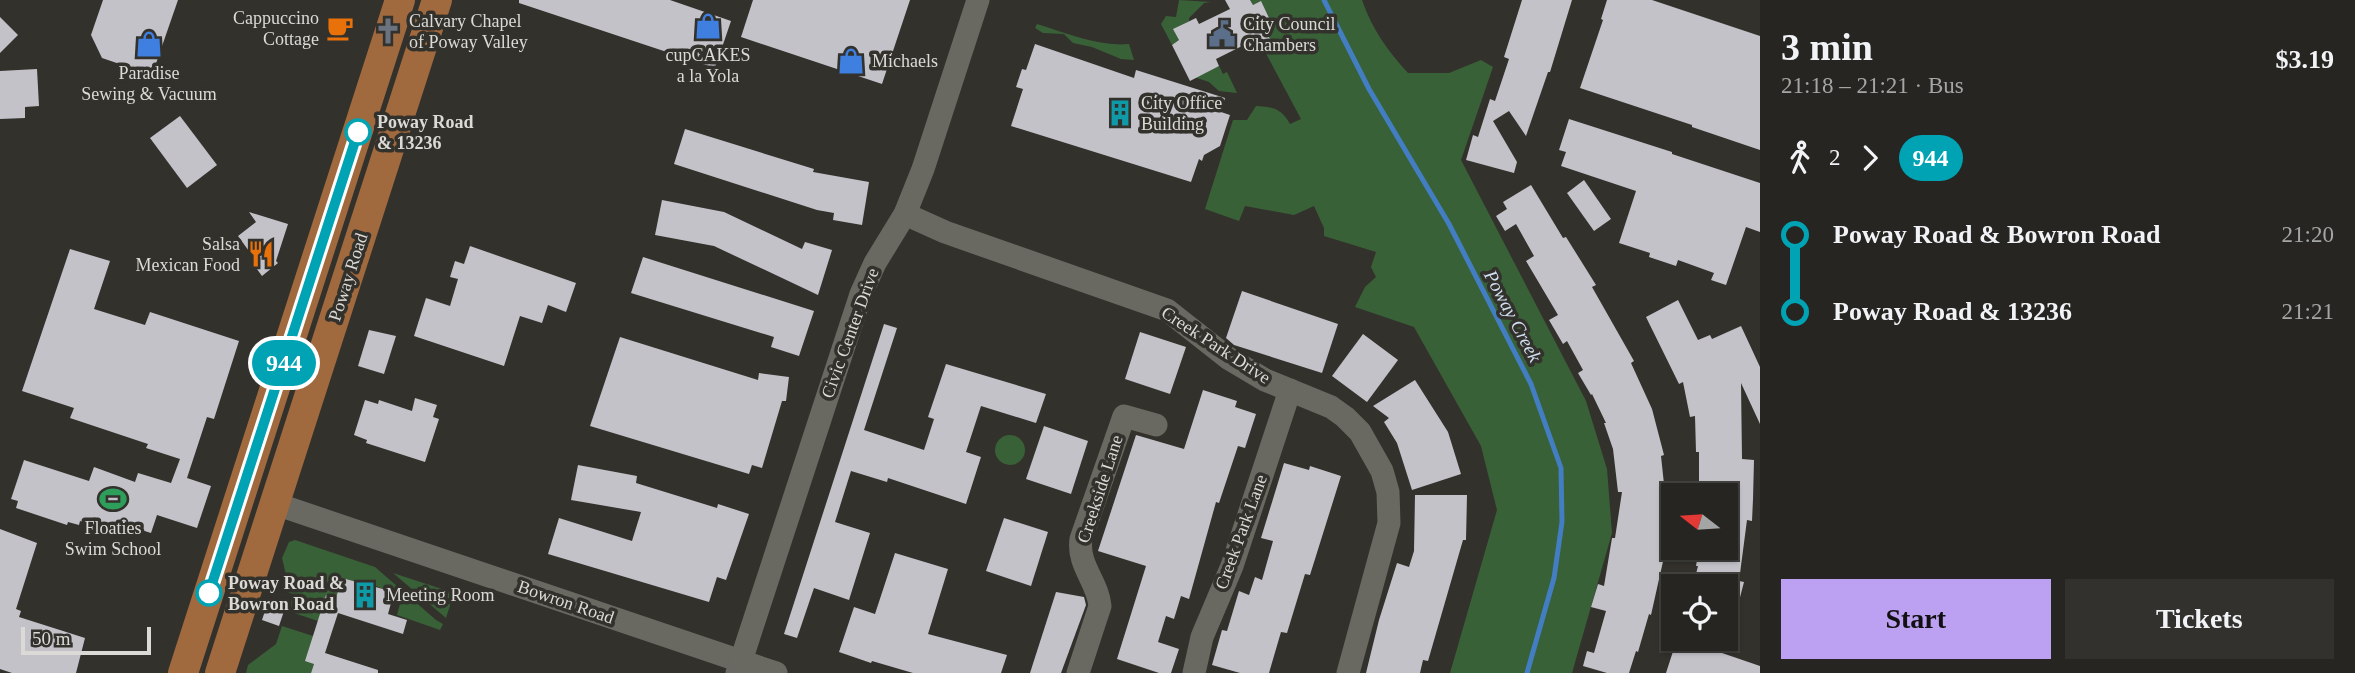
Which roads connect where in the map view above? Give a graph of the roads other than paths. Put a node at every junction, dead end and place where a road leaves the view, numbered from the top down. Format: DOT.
graph roads {
  1 [pos="400,0"];
  2 [pos="415,0"];
  3 [pos="437,0"];
  4 [pos="978,0"];
  5 [pos="365,109"];
  6 [pos="400,115"];
  7 [pos="905,214"];
  8 [pos="349,272"];
  9 [pos="293,334"];
  10 [pos="278,378"];
  11 [pos="1290,390"];
  12 [pos="1156,425"];
  13 [pos="295,442"];
  14 [pos="276,505"];
  15 [pos="193,664"];
  16 [pos="739,667"];
  17 [pos="220,673"];
  18 [pos="776,673"];
  19 [pos="1077,673"];
  20 [pos="1194,673"];
  21 [pos="1348,673"];
  1 -- 5 [label="main road, Poway Road"];
  2 -- 6 [label="main road"];
  3 -- 6 [label="main road, Poway Road"];
  4 -- 7 [label="street, Civic Center Drive"];
  5 -- 8 [label="main road"];
  5 -- 9 [label="main road, Poway Road"];
  6 -- 8 [label="main road, Poway Road"];
  7 -- 11 [label="street, Creek Park Drive"];
  7 -- 16 [label="street, Civic Center Drive"];
  8 -- 13 [label="main road, Poway Road"];
  9 -- 10 [label="main road, Poway Road"];
  9 -- 13 [label="main road"];
  10 -- 14 [label="main road"];
  10 -- 15 [label="main road, Poway Road"];
  11 -- 20 [label="street, Creek Park Lane"];
  11 -- 21 [label="street, Creek Park Drive"];
  12 -- 19 [label="street, Creekside Lane"];
  13 -- 14 [label="main road, Poway Road"];
  14 -- 16 [label="street, Bowron Road"];
  14 -- 17 [label="main road, Poway Road"];
  16 -- 18 [label="street, Bowron Road"];
}
